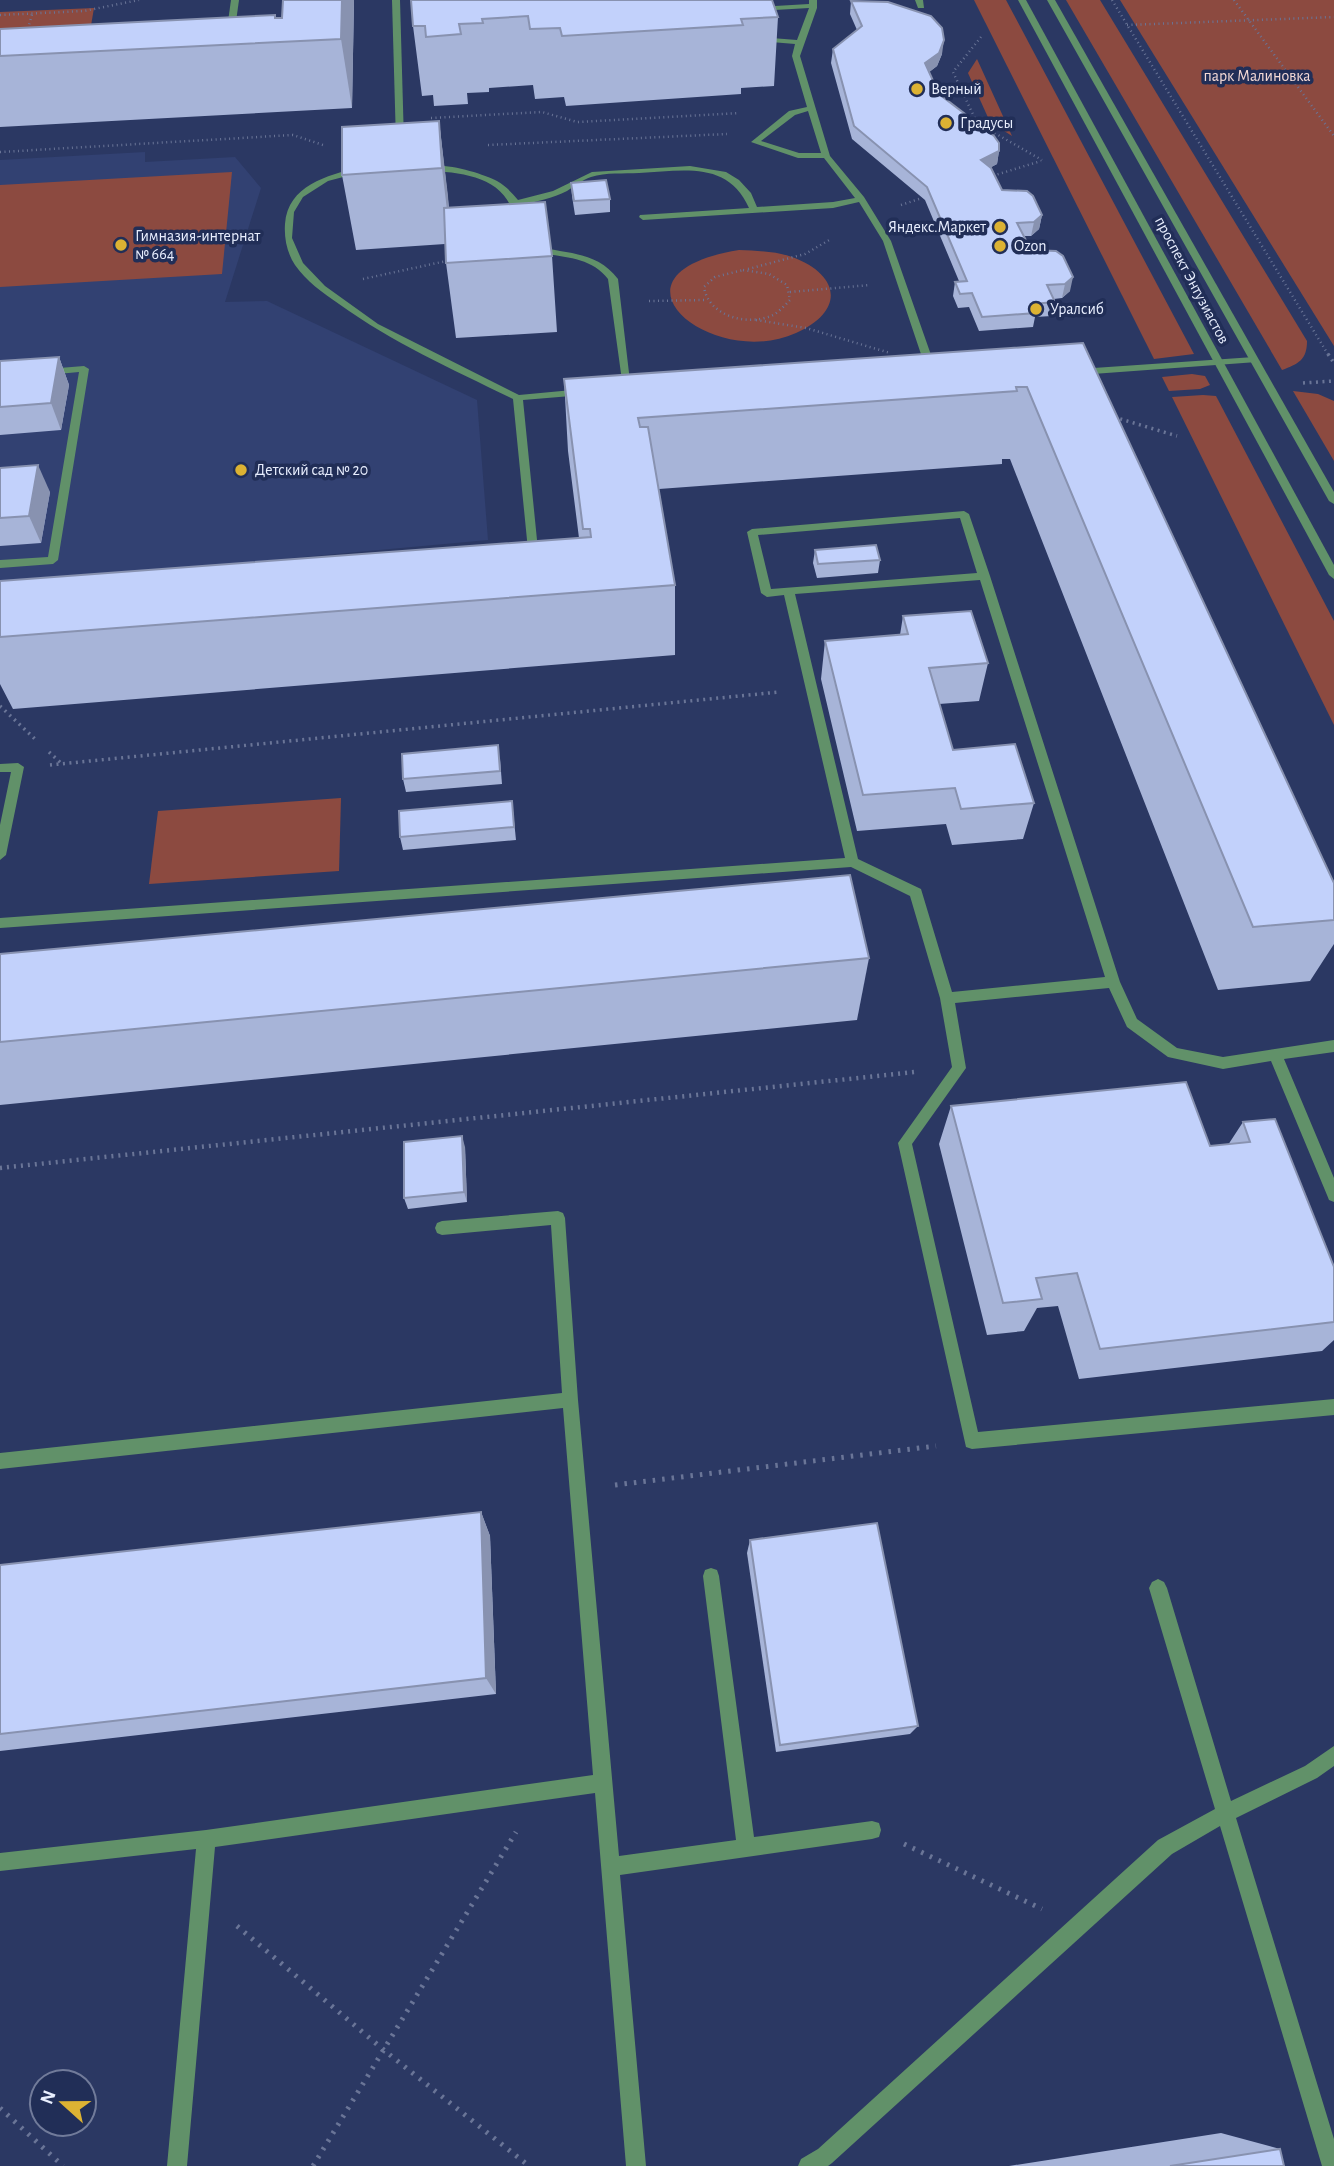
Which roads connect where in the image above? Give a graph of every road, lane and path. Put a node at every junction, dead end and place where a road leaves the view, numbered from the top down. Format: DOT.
graph roads {
  1 [pos="139,0"];
  2 [pos="235,0"];
  3 [pos="396,0"];
  4 [pos="1022,0"];
  5 [pos="1051,0"];
  6 [pos="1112,0"];
  7 [pos="1234,0"];
  8 [pos="813,3"];
  9 [pos="745,10"];
  10 [pos="32,14"];
  11 [pos="0,15"];
  12 [pos="1334,17"];
  13 [pos="1248,20"];
  14 [pos="1127,25"];
  15 [pos="26,36"];
  16 [pos="981,37"];
  17 [pos="751,39"];
  18 [pos="798,42"];
  19 [pos="228,45"];
  20 [pos="811,108"];
  21 [pos="792,113"];
  22 [pos="400,120"];
  23 [pos="764,135"];
  24 [pos="1334,136"];
  25 [pos="485,145"];
  26 [pos="0,152"];
  27 [pos="826,156"];
  28 [pos="401,158"];
  29 [pos="382,166"];
  30 [pos="414,167"];
  31 [pos="985,179"];
  32 [pos="861,199"];
  33 [pos="516,203"];
  34 [pos="754,210"];
  35 [pos="871,214"];
  36 [pos="643,217"];
  37 [pos="456,259"];
  38 [pos="743,270"];
  39 [pos="902,284"];
  40 [pos="322,288"];
  41 [pos="790,292"];
  42 [pos="704,300"];
  43 [pos="616,303"];
  44 [pos="751,319"];
  45 [pos="1332,355"];
  46 [pos="1254,360"];
  47 [pos="1219,362"];
  48 [pos="1334,363"];
  49 [pos="931,367"];
  50 [pos="36,372"];
  51 [pos="1063,373"];
  52 [pos="1334,381"];
  53 [pos="922,382"];
  54 [pos="1299,383"];
  55 [pos="614,390"];
  56 [pos="600,391"];
  57 [pos="518,398"];
  58 [pos="1113,417"];
  59 [pos="1177,436"];
  60 [pos="1334,501"];
  61 [pos="0,564"];
  62 [pos="521,568"];
  63 [pos="1334,575"];
  64 [pos="985,576"];
  65 [pos="789,591"];
  66 [pos="812,688"];
  67 [pos="0,706"];
  68 [pos="62,764"];
  69 [pos="18,767"];
  70 [pos="0,768"];
  71 [pos="0,855"];
  72 [pos="852,862"];
  73 [pos="0,923"];
  74 [pos="1112,982"];
  75 [pos="947,998"];
  76 [pos="1334,1046"];
  77 [pos="1276,1056"];
  78 [pos="959,1068"];
  79 [pos="0,1168"];
  80 [pos="1334,1195"];
  81 [pos="442,1228"];
  82 [pos="570,1400"];
  83 [pos="1334,1407"];
  84 [pos="972,1441"];
  85 [pos="0,1461"];
  86 [pos="578,1490"];
  87 [pos="712,1576"];
  88 [pos="1158,1588"];
  89 [pos="1334,1755"];
  90 [pos="602,1783"];
  91 [pos="540,1792"];
  92 [pos="1224,1814"];
  93 [pos="872,1829"];
  94 [pos="206,1839"];
  95 [pos="746,1848"];
  96 [pos="0,1863"];
  97 [pos="609,1867"];
  98 [pos="202,1895"];
  99 [pos="1078,1925"];
  100 [pos="385,2051"];
  101 [pos="0,2108"];
  102 [pos="821,2163"];
  103 [pos="64,2166"];
  104 [pos="177,2166"];
  105 [pos="313,2166"];
  106 [pos="529,2166"];
  107 [pos="636,2166"];
  108 [pos="1332,2166"];
  1 -- 10 [label="path"];
  2 -- 19 [label="street"];
  3 -- 22 [label="street"];
  4 -- 47 [label="street, проспект Энтузиастов"];
  5 -- 46 [label="street, проспект Энтузиастов"];
  6 -- 14 [label="path"];
  7 -- 13 [label="path"];
  8 -- 9 [label="street"];
  8 -- 18 [label="street"];
  10 -- 11 [label="path"];
  10 -- 15 [label="path"];
  12 -- 13 [label="path"];
  13 -- 14 [label="path"];
  13 -- 24 [label="path"];
  14 -- 45 [label="path"];
  16 -- 31 [label="path"];
  17 -- 18 [label="street"];
  18 -- 20 [label="street"];
  20 -- 21 [label="street"];
  20 -- 27 [label="street"];
  21 -- 22 [label="path"];
  21 -- 23 [label="street"];
  22 -- 28 [label="street"];
  23 -- 25 [label="path"];
  23 -- 27 [label="street"];
  26 -- 29 [label="path"];
  27 -- 32 [label="street"];
  29 -- 40 [label="street"];
  30 -- 33 [label="street"];
  32 -- 34 [label="street"];
  32 -- 35 [label="street"];
  33 -- 34 [label="street"];
  33 -- 43 [label="street"];
  34 -- 36 [label="street"];
  35 -- 38 [label="path"];
  35 -- 39 [label="street"];
  37 -- 40 [label="path"];
  38 -- 41 [label="path"];
  38 -- 42 [label="path"];
  39 -- 41 [label="path"];
  39 -- 49 [label="street"];
  40 -- 57 [label="street"];
  41 -- 44 [label="path"];
  42 -- 43 [label="path"];
  42 -- 44 [label="path"];
  43 -- 55 [label="street"];
  44 -- 49 [label="path"];
  45 -- 48 [label="path"];
  46 -- 47 [label="street"];
  46 -- 60 [label="street, проспект Энтузиастов"];
  47 -- 51 [label="street"];
  47 -- 63 [label="street, проспект Энтузиастов"];
  49 -- 53 [label="street"];
  50 -- 61 [label="street"];
  52 -- 54 [label="path"];
  56 -- 57 [label="street"];
  57 -- 62 [label="street"];
  58 -- 59 [label="path"];
  64 -- 65 [label="street"];
  64 -- 65 [label="street"];
  64 -- 74 [label="street"];
  65 -- 66 [label="street"];
  66 -- 68 [label="path"];
  66 -- 72 [label="street"];
  67 -- 68 [label="path"];
  68 -- 69 [label="path"];
  69 -- 70 [label="street"];
  69 -- 71 [label="street"];
  72 -- 73 [label="street"];
  72 -- 75 [label="street"];
  74 -- 75 [label="street"];
  74 -- 77 [label="street"];
  75 -- 78 [label="street"];
  76 -- 77 [label="street"];
  77 -- 80 [label="street"];
  78 -- 79 [label="path"];
  78 -- 84 [label="street"];
  81 -- 82 [label="street"];
  82 -- 85 [label="street"];
  82 -- 86 [label="street"];
  83 -- 84 [label="street"];
  84 -- 86 [label="path"];
  86 -- 90 [label="street"];
  87 -- 95 [label="street"];
  88 -- 92 [label="street"];
  89 -- 92 [label="street"];
  90 -- 91 [label="street"];
  90 -- 97 [label="street"];
  91 -- 94 [label="street"];
  91 -- 100 [label="path"];
  92 -- 99 [label="street"];
  92 -- 108 [label="street"];
  93 -- 95 [label="street"];
  93 -- 99 [label="path"];
  94 -- 96 [label="street"];
  94 -- 98 [label="street"];
  95 -- 97 [label="street"];
  97 -- 107 [label="street"];
  98 -- 100 [label="path"];
  98 -- 104 [label="street"];
  99 -- 102 [label="street"];
  100 -- 105 [label="path"];
  100 -- 106 [label="path"];
  101 -- 103 [label="path"];
}
